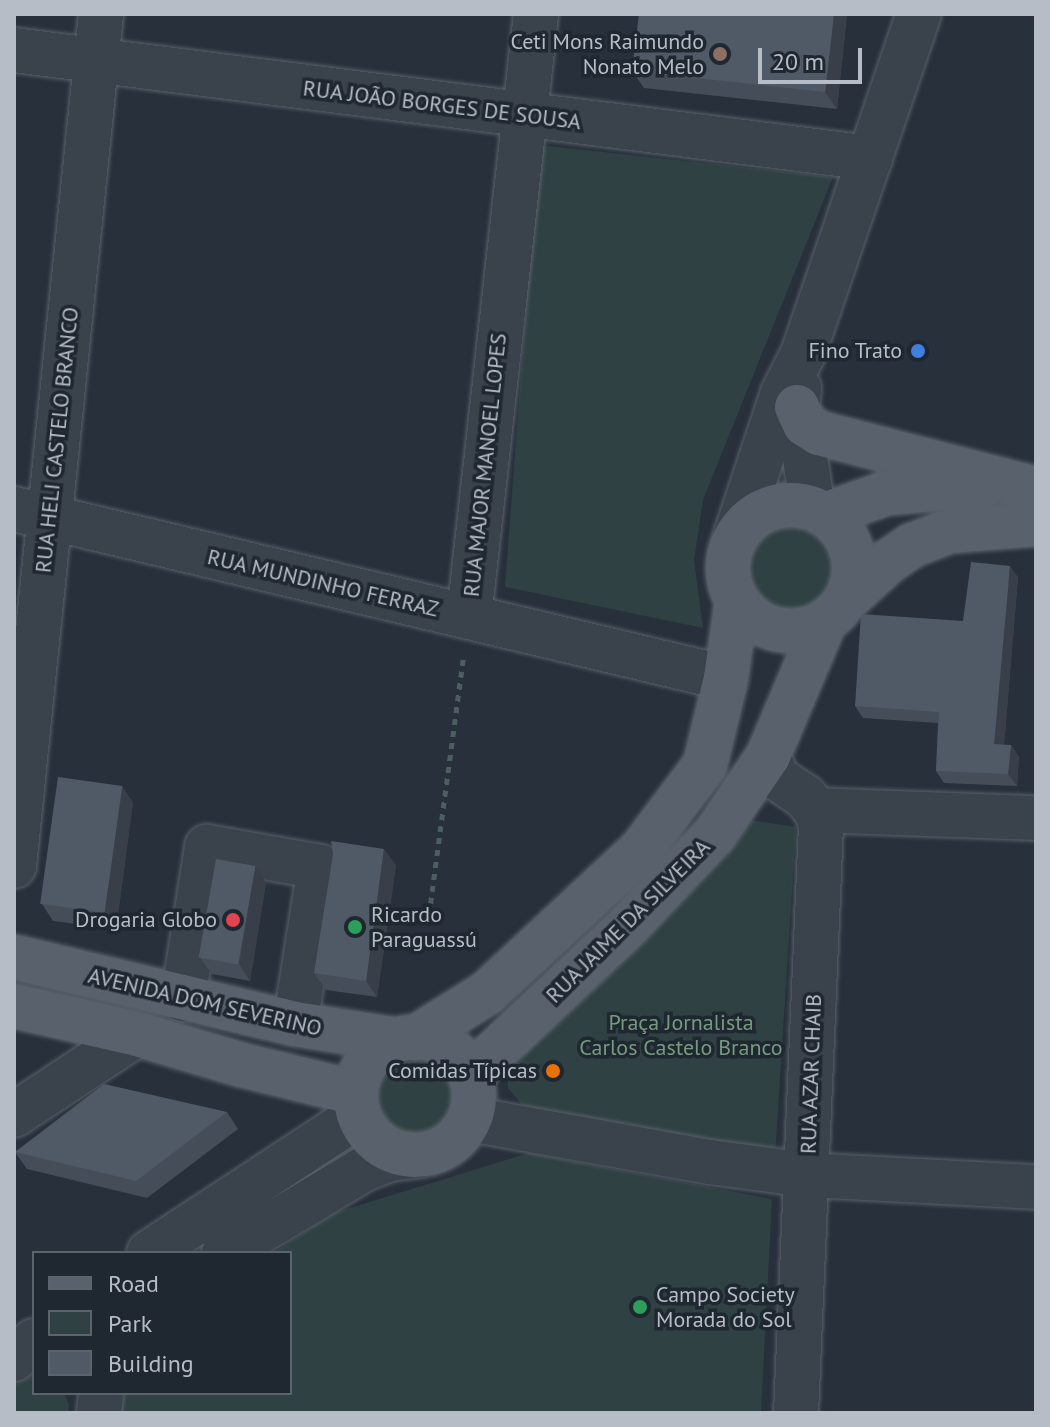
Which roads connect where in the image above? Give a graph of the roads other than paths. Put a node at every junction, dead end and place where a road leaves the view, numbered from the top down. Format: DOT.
graph roads {
  1 [pos="101,14"];
  2 [pos="536,14"];
  3 [pos="919,14"];
  4 [pos="14,50"];
  5 [pos="97,60"];
  6 [pos="522,115"];
  7 [pos="870,158"];
  8 [pos="803,354"];
  9 [pos="797,407"];
  10 [pos="1036,489"];
  11 [pos="1036,497"];
  12 [pos="820,512"];
  13 [pos="32,513"];
  14 [pos="1036,524"];
  15 [pos="734,541"];
  16 [pos="737,601"];
  17 [pos="835,611"];
  18 [pos="469,617"];
  19 [pos="726,678"];
  20 [pos="768,756"];
  21 [pos="816,810"];
  22 [pos="1036,818"];
  23 [pos="14,866"];
  24 [pos="14,957"];
  25 [pos="183,999"];
  26 [pos="14,1006"];
  27 [pos="281,1021"];
  28 [pos="137,1034"];
  29 [pos="406,1039"];
  30 [pos="470,1075"];
  31 [pos="21,1103"];
  32 [pos="357,1104"];
  33 [pos="470,1119"];
  34 [pos="421,1155"];
  35 [pos="807,1175"];
  36 [pos="1036,1187"];
  37 [pos="152,1251"];
  38 [pos="227,1251"];
  39 [pos="796,1413"];
  1 -- 5 [label="street, RUA HELI CASTELO BRANCO"];
  2 -- 6 [label="street, RUA MAJOR MANOEL LOPES"];
  3 -- 7 [label="street"];
  4 -- 5 [label="street, RUA JOÃO BORGES DE SOUSA"];
  5 -- 6 [label="street, RUA JOÃO BORGES DE SOUSA"];
  5 -- 13 [label="street, RUA HELI CASTELO BRANCO"];
  6 -- 7 [label="street, RUA JOÃO BORGES DE SOUSA"];
  6 -- 18 [label="street, RUA MAJOR MANOEL LOPES"];
  7 -- 8 [label="street"];
  8 -- 9 [label="street"];
  8 -- 15 [label="street"];
  9 -- 10 [label="main road"];
  9 -- 12 [label="street"];
  11 -- 12 [label="main road"];
  12 -- 15 [label="main road"];
  12 -- 17 [label="main road"];
  13 -- 18 [label="street, RUA MUNDINHO FERRAZ"];
  13 -- 23 [label="street, RUA HELI CASTELO BRANCO"];
  14 -- 17 [label="main road"];
  15 -- 16 [label="main road"];
  16 -- 17 [label="main road"];
  16 -- 19 [label="main road, RUA JAIME DA SILVEIRA"];
  17 -- 20 [label="main road, RUA JAIME DA SILVEIRA"];
  18 -- 19 [label="street, RUA MUNDINHO FERRAZ"];
  19 -- 29 [label="main road, RUA JAIME DA SILVEIRA"];
  20 -- 21 [label="street"];
  20 -- 30 [label="main road, RUA JAIME DA SILVEIRA"];
  21 -- 22 [label="street"];
  21 -- 35 [label="street, RUA AZAR CHAIB"];
  24 -- 25 [label="main road, AVENIDA DOM SEVERINO"];
  25 -- 27 [label="main road, AVENIDA DOM SEVERINO"];
  25 -- 27 [label="street"];
  26 -- 28 [label="main road"];
  27 -- 29 [label="main road, AVENIDA DOM SEVERINO"];
  28 -- 31 [label="street"];
  28 -- 32 [label="main road"];
  29 -- 30 [label="main road"];
  29 -- 32 [label="main road"];
  30 -- 33 [label="main road"];
  32 -- 34 [label="main road"];
  32 -- 37 [label="street"];
  33 -- 34 [label="main road"];
  33 -- 35 [label="street"];
  34 -- 38 [label="street"];
  35 -- 36 [label="street"];
  35 -- 39 [label="street, RUA AZAR CHAIB"];
}
